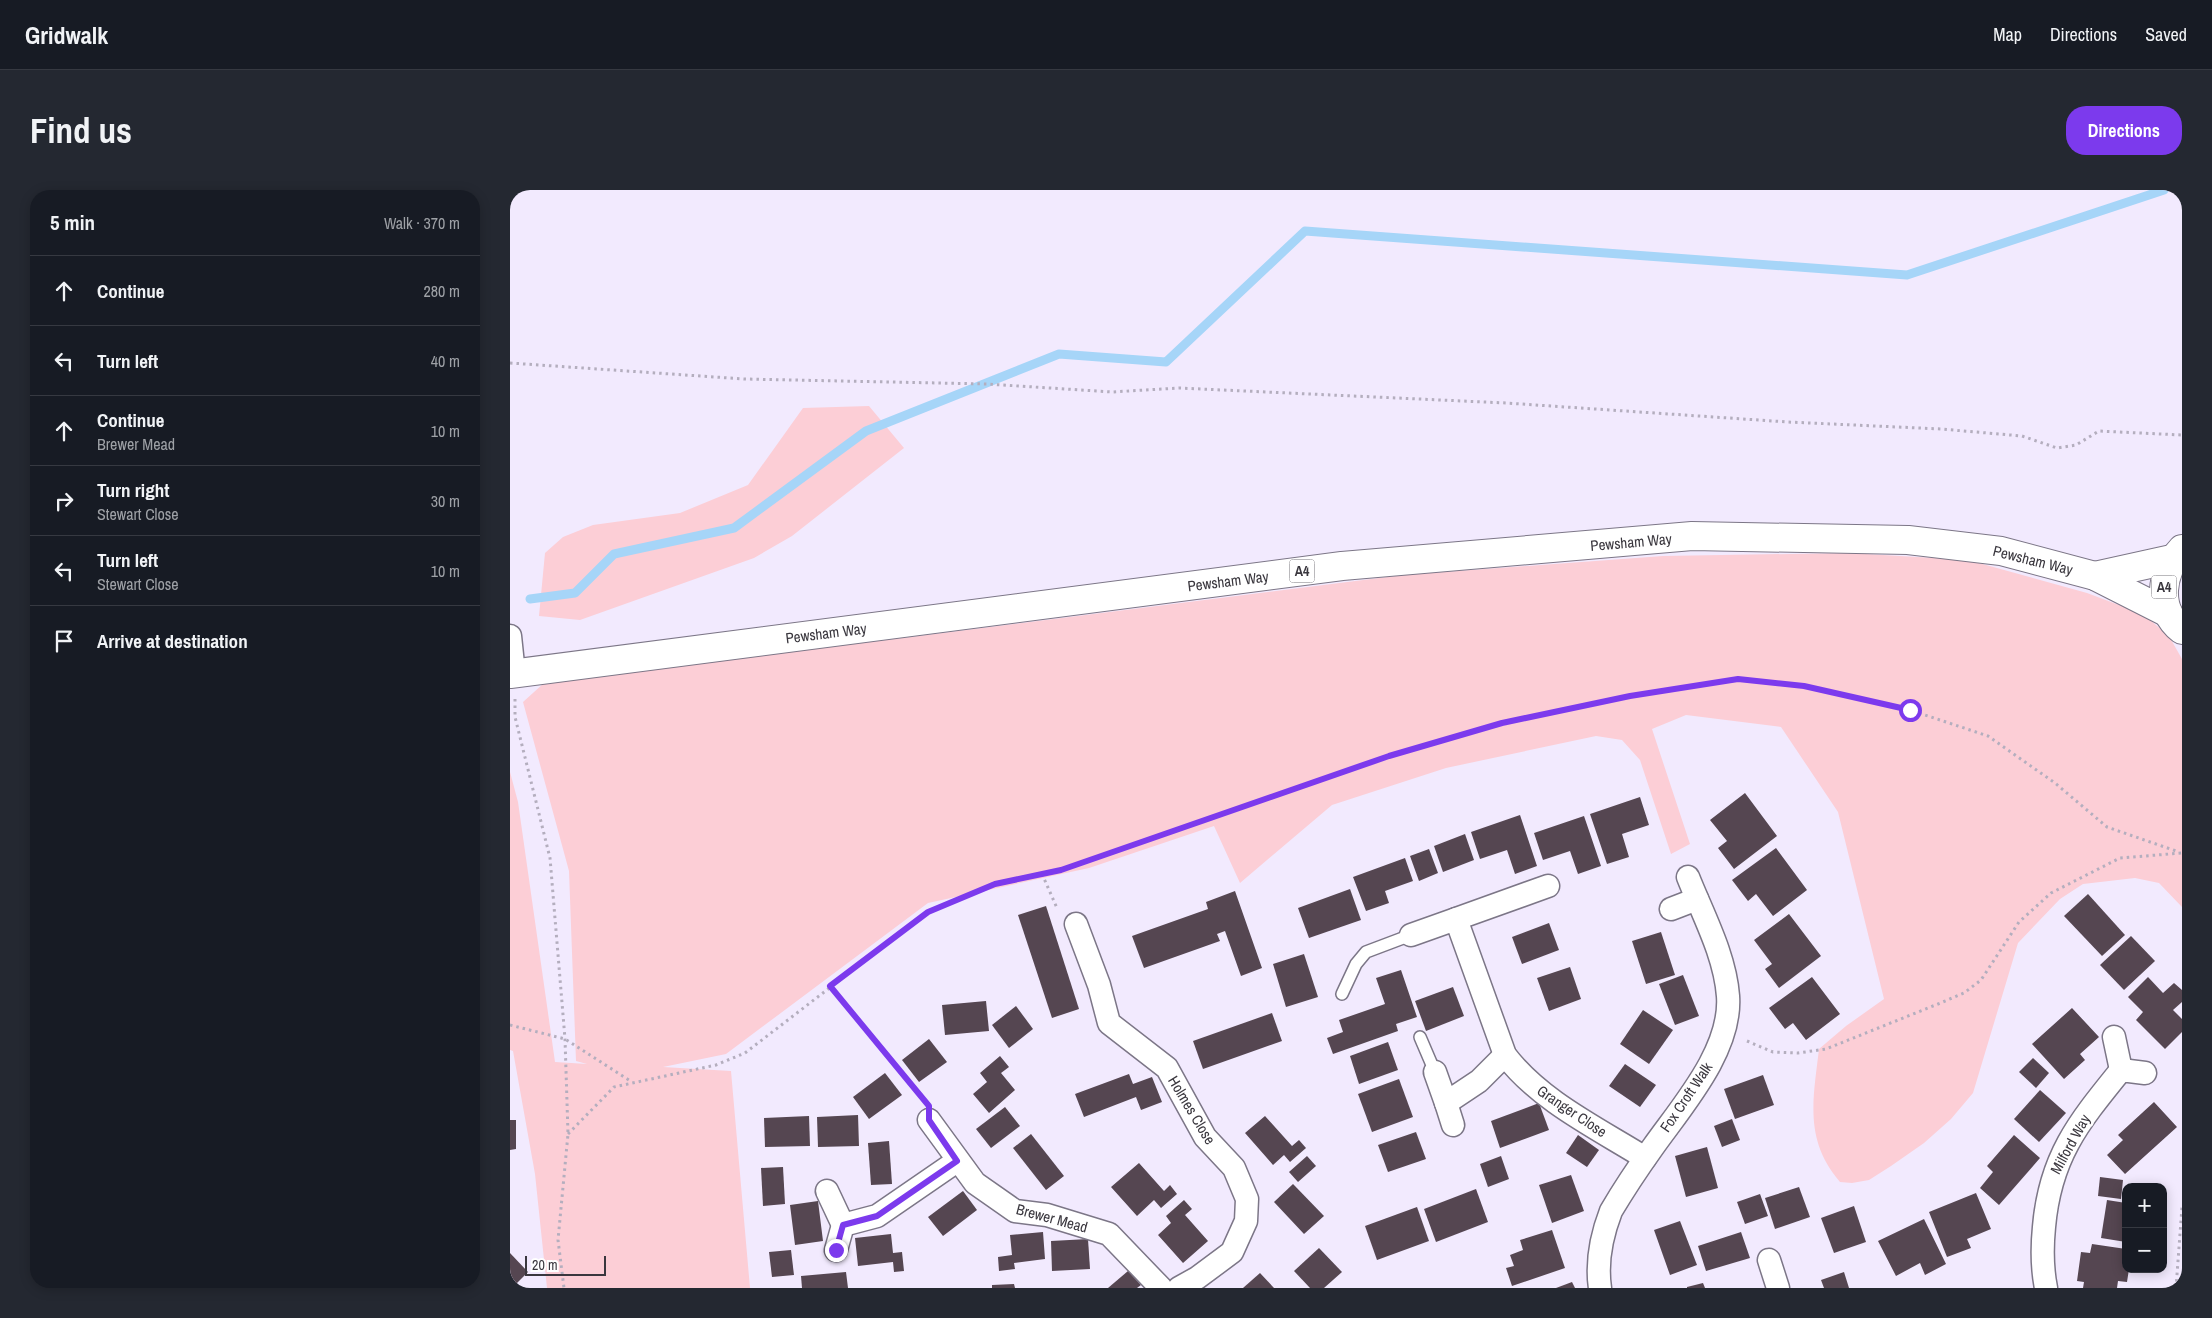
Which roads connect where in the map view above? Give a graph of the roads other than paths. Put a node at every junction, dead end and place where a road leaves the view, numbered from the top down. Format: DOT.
graph roads {
  1 [pos="2177,554"];
  2 [pos="2095,576"];
  3 [pos="2175,622"];
  4 [pos="510,636"];
  5 [pos="512,674"];
  6 [pos="1688,877"];
  7 [pos="1548,886"];
  8 [pos="1697,899"];
  9 [pos="1671,909"];
  10 [pos="1456,919"];
  11 [pos="1076,924"];
  12 [pos="1411,935"];
  13 [pos="1342,994"];
  14 [pos="1420,1037"];
  15 [pos="2114,1037"];
  16 [pos="1506,1055"];
  17 [pos="2121,1070"];
  18 [pos="1435,1072"];
  19 [pos="2145,1073"];
  20 [pos="1446,1103"];
  21 [pos="929,1120"];
  22 [pos="1454,1125"];
  23 [pos="1645,1158"];
  24 [pos="957,1161"];
  25 [pos="827,1191"];
  26 [pos="843,1225"];
  27 [pos="836,1250"];
  28 [pos="1768,1260"];
  29 [pos="1771,1286"];
  30 [pos="1161,1288"];
  31 [pos="1179,1288"];
  32 [pos="1600,1288"];
  33 [pos="2046,1288"];
  1 -- 2 [label="main road, Pewsham Way / A4"];
  1 -- 3 [label="main road, A4"];
  2 -- 3 [label="main road, Pewsham Way / A4"];
  2 -- 5 [label="main road, Pewsham Way / A4"];
  4 -- 5 [label="street"];
  6 -- 8 [label="street, Fox Croft Walk"];
  7 -- 10 [label="street"];
  8 -- 9 [label="street"];
  8 -- 23 [label="street, Fox Croft Walk"];
  10 -- 12 [label="street"];
  10 -- 16 [label="street, Granger Close"];
  11 -- 31 [label="street, Holmes Close"];
  12 -- 13 [label="lane"];
  14 -- 18 [label="lane"];
  15 -- 17 [label="street"];
  16 -- 20 [label="street"];
  16 -- 23 [label="street, Granger Close"];
  17 -- 19 [label="street"];
  17 -- 33 [label="street, Milford Way"];
  18 -- 20 [label="street"];
  20 -- 22 [label="street"];
  21 -- 24 [label="street, Brewer Mead"];
  23 -- 32 [label="street, Fox Croft Walk"];
  24 -- 26 [label="street"];
  24 -- 30 [label="street, Brewer Mead"];
  25 -- 26 [label="street"];
  26 -- 27 [label="street"];
  28 -- 29 [label="street"];
}
